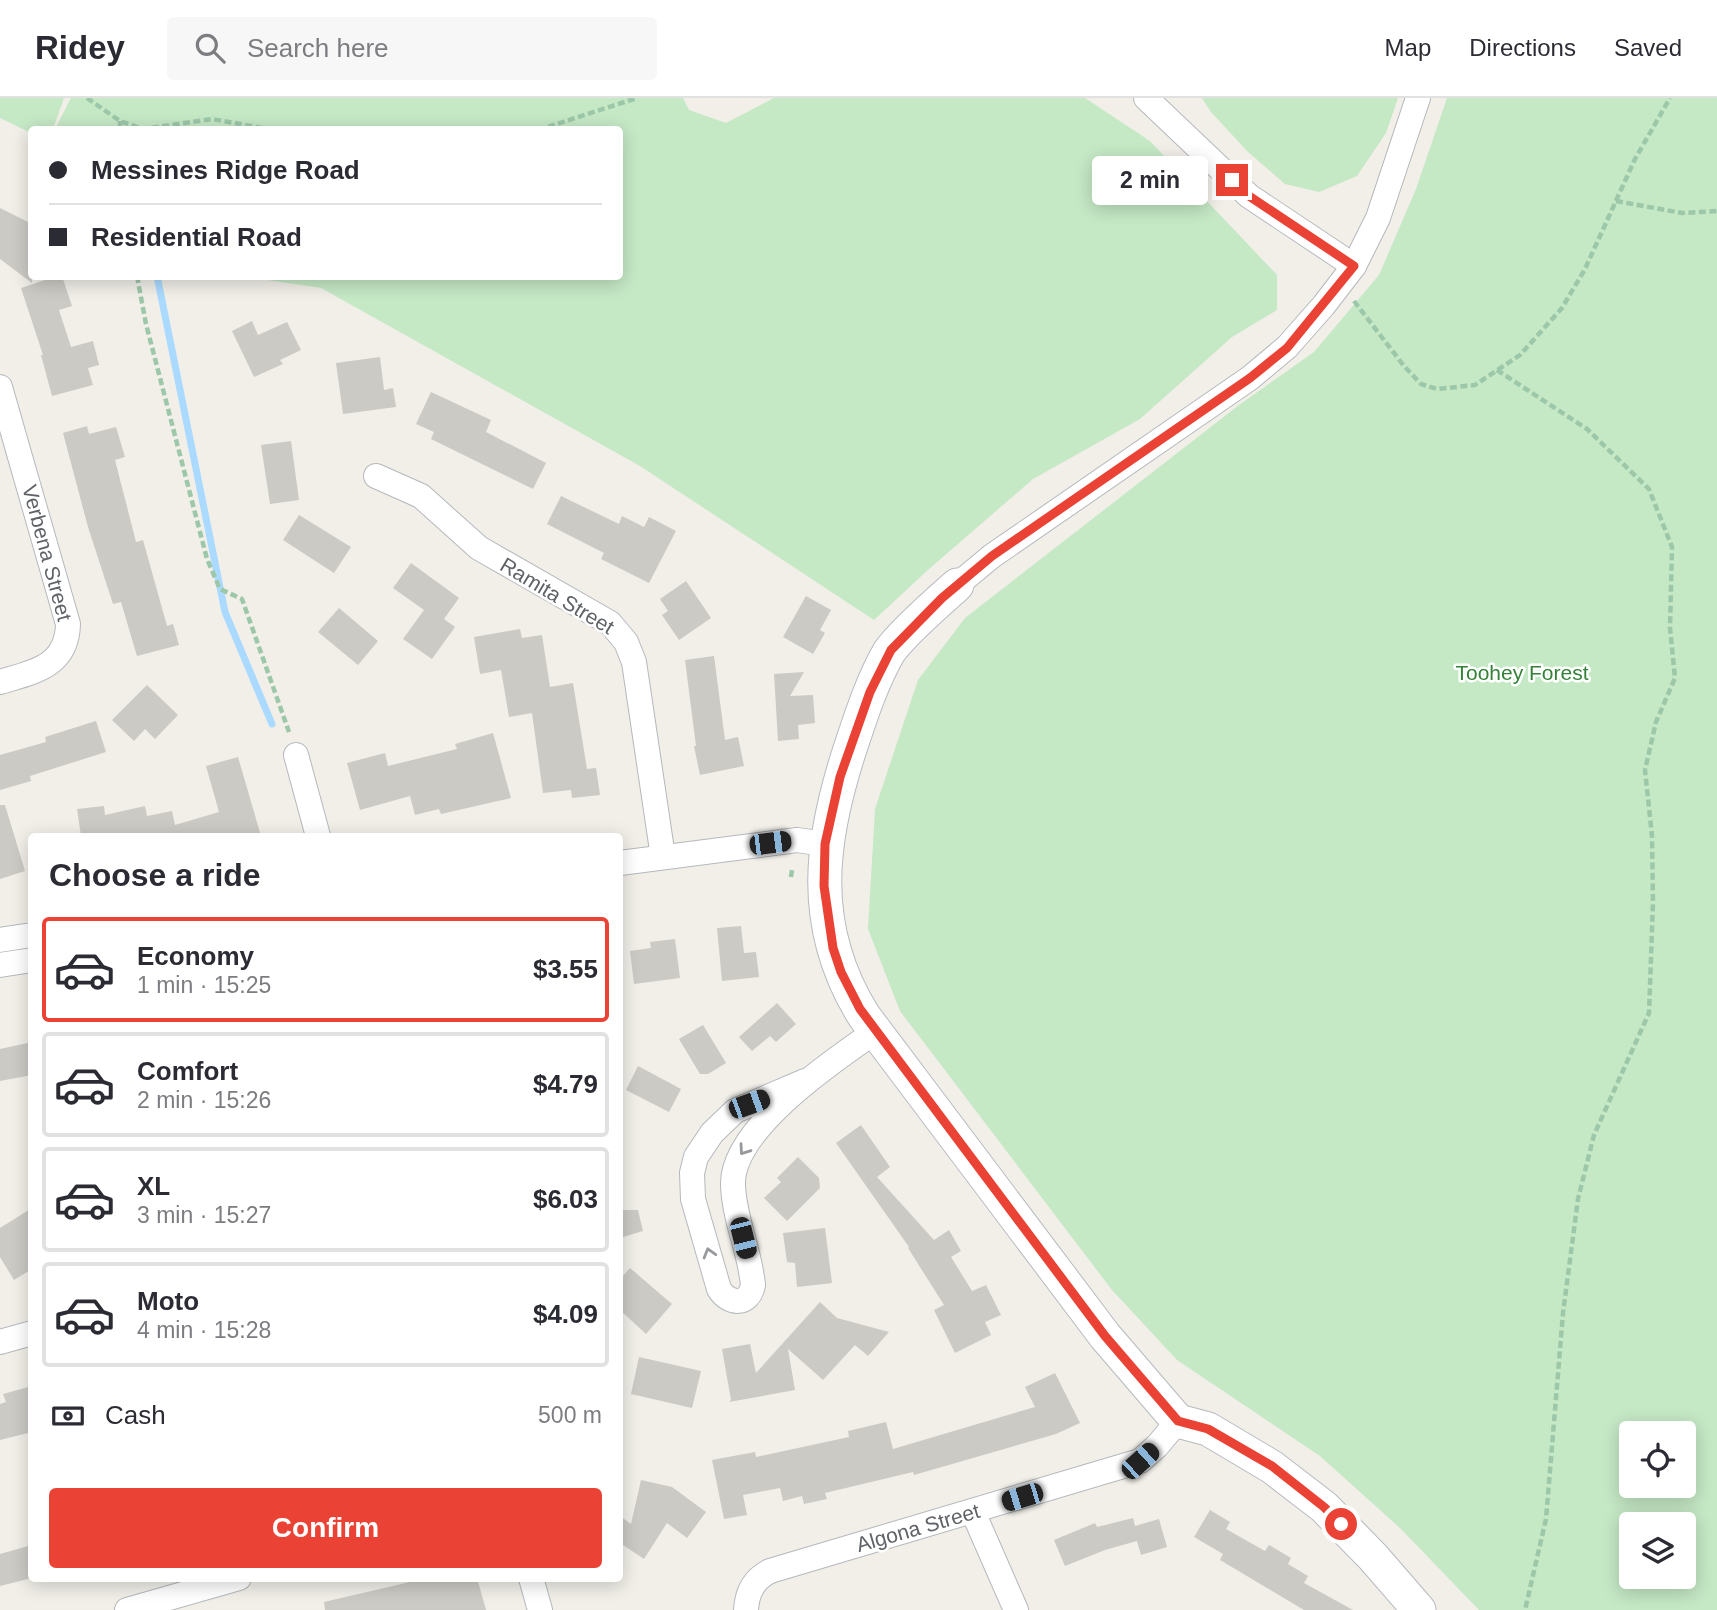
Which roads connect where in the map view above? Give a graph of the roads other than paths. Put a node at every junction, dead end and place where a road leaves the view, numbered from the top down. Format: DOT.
graph roads {
  1 [pos="1146,98"];
  2 [pos="1418,98"];
  3 [pos="1347,275"];
  4 [pos="1,398"];
  5 [pos="376,476"];
  6 [pos="957,585"];
  7 [pos="0,682"];
  8 [pos="296,755"];
  9 [pos="317,833"];
  10 [pos="825,844"];
  11 [pos="663,857"];
  12 [pos="623,863"];
  13 [pos="28,936"];
  14 [pos="0,940"];
  15 [pos="28,961"];
  16 [pos="0,965"];
  17 [pos="876,1031"];
  18 [pos="805,1081"];
  19 [pos="28,1334"];
  20 [pos="0,1342"];
  21 [pos="1178,1421"];
  22 [pos="973,1512"];
  23 [pos="225,1582"];
  24 [pos="532,1582"];
  25 [pos="1015,1606"];
  26 [pos="127,1610"];
  27 [pos="540,1610"];
  28 [pos="746,1610"];
  29 [pos="1419,1610"];
  1 -- 3 [label="street"];
  2 -- 3 [label="street"];
  3 -- 6 [label="street"];
  4 -- 7 [label="street, Verbena Street"];
  5 -- 11 [label="street, Ramita Street"];
  6 -- 10 [label="street"];
  8 -- 9 [label="street"];
  10 -- 11 [label="street"];
  10 -- 17 [label="street"];
  11 -- 12 [label="street"];
  13 -- 14 [label="street"];
  15 -- 16 [label="street"];
  17 -- 18 [label="street"];
  17 -- 21 [label="street"];
  18 -- 18 [label="street, one-way"];
  19 -- 20 [label="street"];
  21 -- 22 [label="street, Algona Street"];
  21 -- 29 [label="street"];
  22 -- 25 [label="street"];
  22 -- 28 [label="street, Algona Street"];
  23 -- 26 [label="street"];
  24 -- 27 [label="street"];
}
